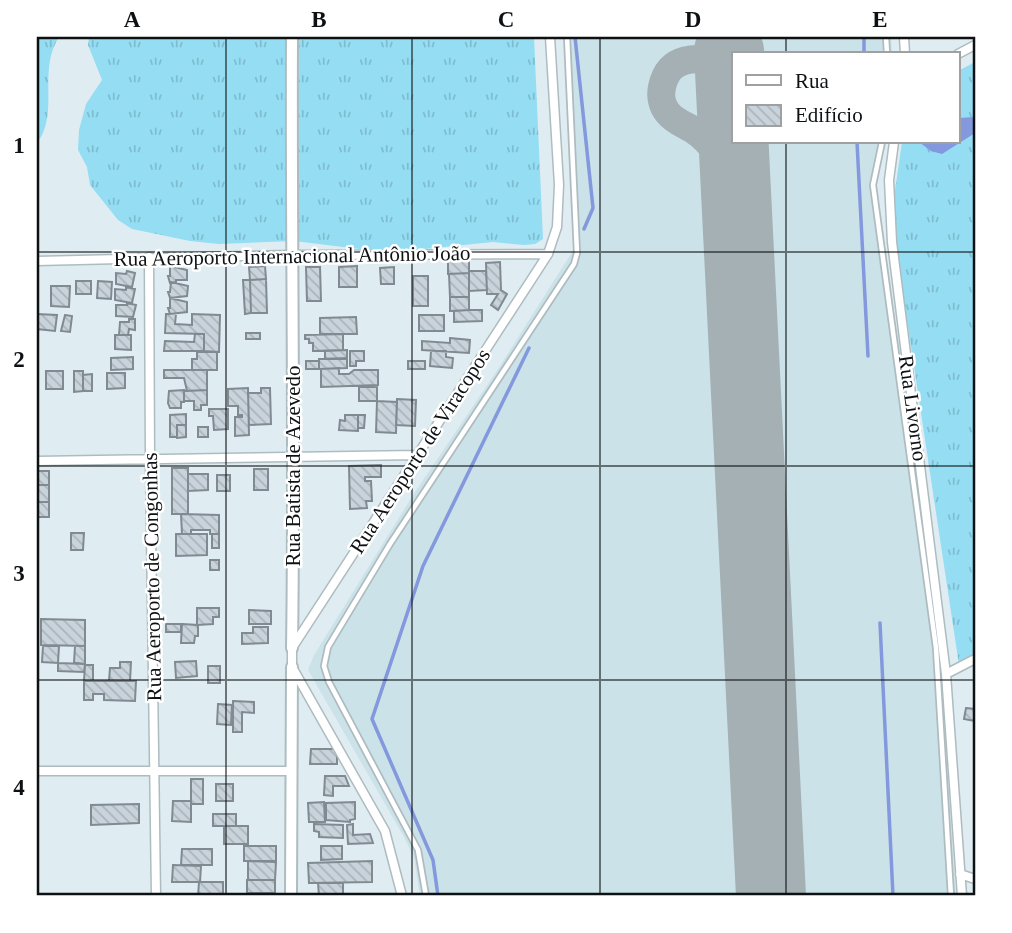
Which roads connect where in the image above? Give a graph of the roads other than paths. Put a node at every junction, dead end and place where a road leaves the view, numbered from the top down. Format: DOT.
graph roads {
  1 [pos="292,37"];
  2 [pos="550,37"];
  3 [pos="567,37"];
  4 [pos="882,144"];
  5 [pos="894,144"];
  6 [pos="548,254"];
  7 [pos="290,255"];
  8 [pos="149,257"];
  9 [pos="37,261"];
  10 [pos="417,455"];
  11 [pos="294,459"];
  12 [pos="149,460"];
  13 [pos="37,461"];
  14 [pos="292,648"];
  15 [pos="975,659"];
  16 [pos="292,667"];
  17 [pos="946,674"];
  18 [pos="37,771"];
  19 [pos="155,771"];
  20 [pos="291,771"];
  21 [pos="960,874"];
  22 [pos="975,879"];
  23 [pos="156,896"];
  24 [pos="290,896"];
  25 [pos="402,896"];
  26 [pos="426,896"];
  27 [pos="951,896"];
  28 [pos="962,896"];
  1 -- 7 [label="street, Rua Batista de Azevedo"];
  2 -- 6 [label="street, Rua Aeroporto de Viracopos"];
  3 -- 26 [label="lane"];
  4 -- 27 [label="lane"];
  5 -- 17 [label="street, Rua Livorno"];
  6 -- 7 [label="street, Rua Aeroporto Internacional Antônio João"];
  6 -- 10 [label="street, Rua Aeroporto de Viracopos"];
  7 -- 8 [label="street, Rua Aeroporto Internacional Antônio João"];
  7 -- 11 [label="street, Rua Batista de Azevedo"];
  8 -- 9 [label="street, Rua Aeroporto Internacional Antônio João"];
  8 -- 12 [label="street, Rua Aeroporto de Congonhas"];
  10 -- 11 [label="street"];
  10 -- 14 [label="street, Rua Aeroporto de Viracopos"];
  11 -- 12 [label="street"];
  11 -- 14 [label="street, Rua Batista de Azevedo"];
  12 -- 13 [label="street"];
  12 -- 19 [label="street, Rua Aeroporto de Congonhas"];
  14 -- 16 [label="street, Rua Batista de Azevedo"];
  15 -- 17 [label="street"];
  16 -- 20 [label="street, Rua Batista de Azevedo"];
  16 -- 25 [label="street"];
  17 -- 21 [label="street, Rua Livorno"];
  18 -- 19 [label="street"];
  19 -- 20 [label="street"];
  19 -- 23 [label="street, Rua Aeroporto de Congonhas"];
  20 -- 24 [label="street, Rua Batista de Azevedo"];
  21 -- 22 [label="street"];
  21 -- 28 [label="street, Rua Livorno"];
}
